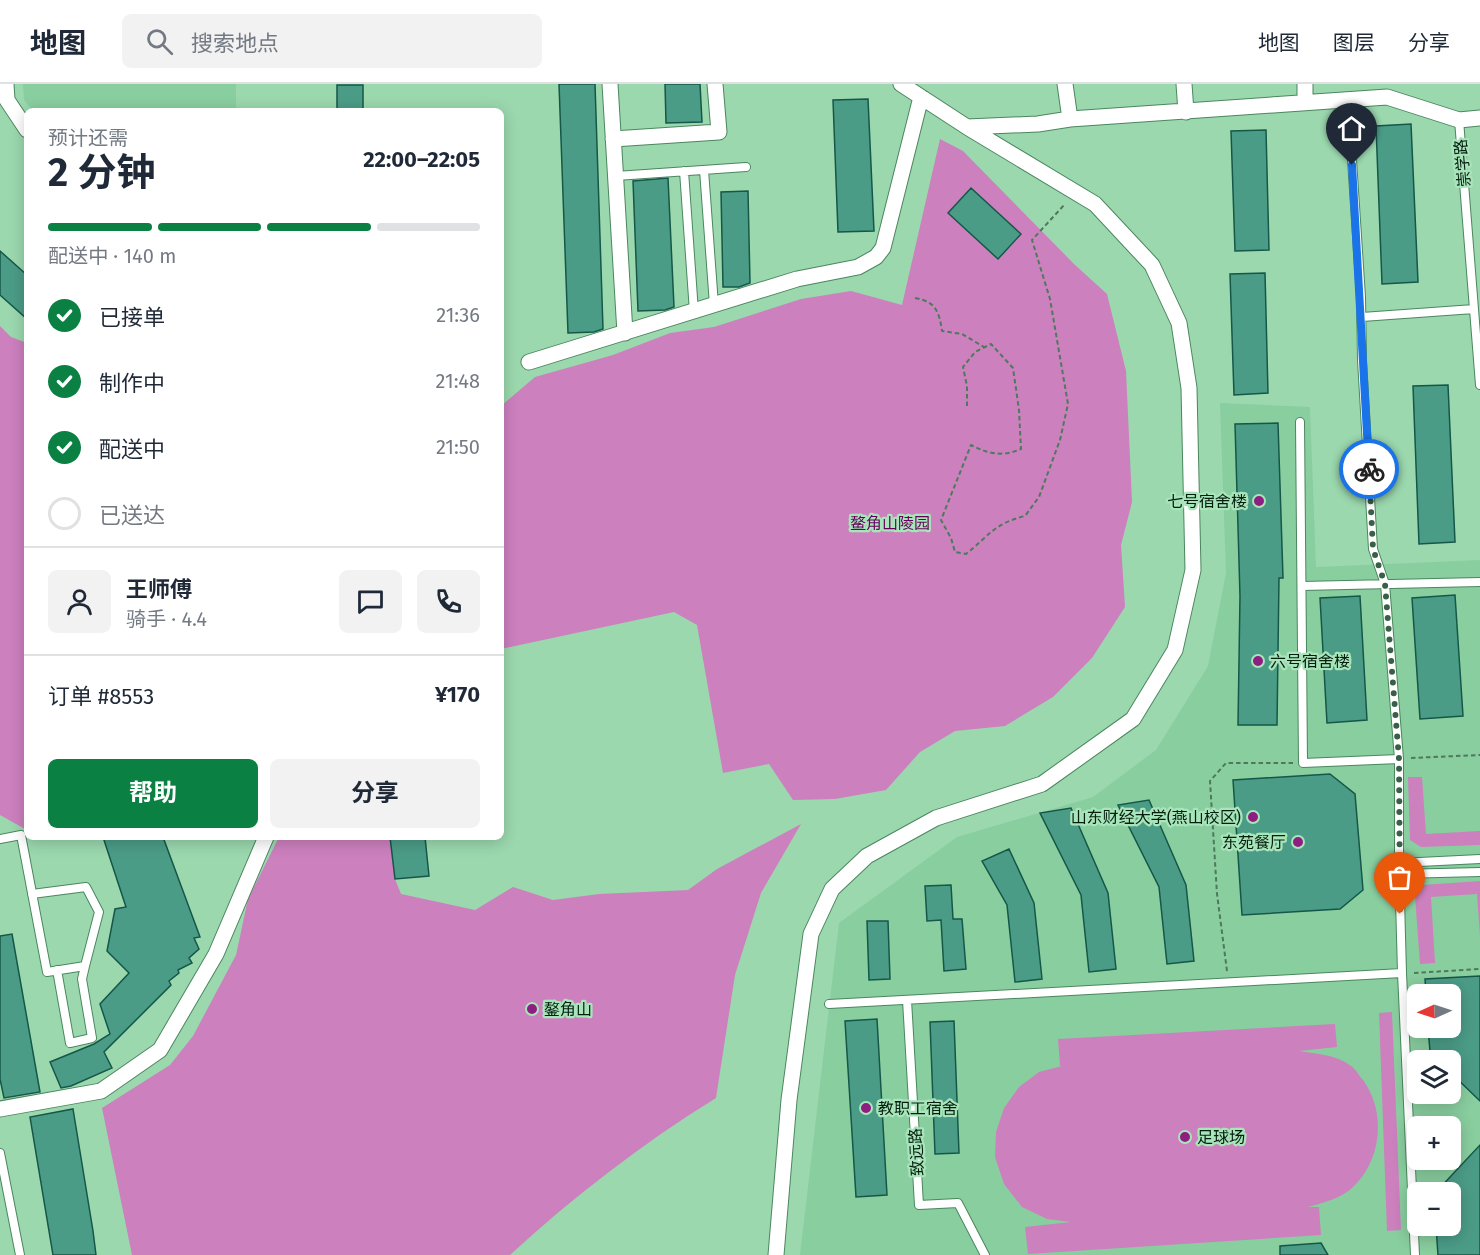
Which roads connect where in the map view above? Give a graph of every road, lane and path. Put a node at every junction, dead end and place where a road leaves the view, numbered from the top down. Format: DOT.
graph roads {
  1 [pos="6,84"];
  2 [pos="610,84"];
  3 [pos="715,84"];
  4 [pos="901,84"];
  5 [pos="1065,84"];
  6 [pos="1184,84"];
  7 [pos="1305,84"];
  8 [pos="921,97"];
  9 [pos="1348,99"];
  10 [pos="1305,102"];
  11 [pos="1186,112"];
  12 [pos="1480,118"];
  13 [pos="1070,119"];
  14 [pos="1459,120"];
  15 [pos="24,126"];
  16 [pos="967,127"];
  17 [pos="613,139"];
  18 [pos="746,167"];
  19 [pos="704,170"];
  20 [pos="684,171"];
  21 [pos="616,176"];
  22 [pos="1075,194"];
  23 [pos="915,298"];
  24 [pos="714,305"];
  25 [pos="1474,309"];
  26 [pos="693,312"];
  27 [pos="1362,317"];
  28 [pos="625,333"];
  29 [pos="984,347"];
  30 [pos="529,362"];
  31 [pos="1480,385"];
  32 [pos="967,406"];
  33 [pos="1300,422"];
  34 [pos="1480,582"];
  35 [pos="1385,584"];
  36 [pos="1302,586"];
  37 [pos="1480,755"];
  38 [pos="1399,759"];
  39 [pos="1303,763"];
  40 [pos="0,839"];
  41 [pos="265,840"];
  42 [pos="1480,860"];
  43 [pos="1399,863"];
  44 [pos="1480,872"];
  45 [pos="1399,874"];
  46 [pos="32,894"];
  47 [pos="85,966"];
  48 [pos="1480,969"];
  49 [pos="57,970"];
  50 [pos="1402,973"];
  51 [pos="1228,982"];
  52 [pos="907,1000"];
  53 [pos="829,1004"];
  54 [pos="0,1109"];
  55 [pos="0,1153"];
  56 [pos="20,1255"];
  57 [pos="776,1255"];
  58 [pos="985,1255"];
  59 [pos="1415,1255"];
  1 -- 15 [label="street"];
  2 -- 17 [label="street"];
  3 -- 17 [label="street"];
  4 -- 8 [label="street"];
  5 -- 13 [label="street"];
  6 -- 11 [label="street"];
  7 -- 10 [label="street"];
  8 -- 16 [label="street"];
  8 -- 24 [label="street"];
  9 -- 10 [label="street"];
  9 -- 14 [label="street"];
  9 -- 27 [label="lane"];
  10 -- 11 [label="street"];
  11 -- 13 [label="street"];
  12 -- 14 [label="street"];
  13 -- 16 [label="street"];
  14 -- 25 [label="lane, 崇学路"];
  16 -- 22 [label="street"];
  17 -- 21 [label="street"];
  18 -- 19 [label="lane"];
  19 -- 20 [label="lane"];
  19 -- 24 [label="lane"];
  20 -- 21 [label="lane"];
  20 -- 26 [label="lane"];
  21 -- 28 [label="street"];
  22 -- 29 [label="path"];
  22 -- 57 [label="street"];
  23 -- 29 [label="path"];
  24 -- 26 [label="street"];
  25 -- 27 [label="lane"];
  25 -- 31 [label="lane, 崇学路"];
  26 -- 28 [label="street"];
  27 -- 35 [label="lane"];
  28 -- 30 [label="street"];
  29 -- 32 [label="path"];
  33 -- 36 [label="lane"];
  34 -- 35 [label="lane"];
  35 -- 36 [label="lane"];
  35 -- 38 [label="lane"];
  36 -- 39 [label="lane"];
  37 -- 38 [label="path"];
  38 -- 39 [label="lane"];
  38 -- 43 [label="lane"];
  39 -- 51 [label="path"];
  40 -- 46 [label="lane"];
  41 -- 54 [label="street"];
  42 -- 43 [label="lane"];
  43 -- 45 [label="lane"];
  44 -- 45 [label="lane"];
  45 -- 50 [label="lane"];
  46 -- 47 [label="lane"];
  46 -- 49 [label="lane"];
  47 -- 49 [label="lane"];
  47 -- 49 [label="lane"];
  48 -- 50 [label="path"];
  50 -- 51 [label="lane"];
  50 -- 59 [label="lane"];
  51 -- 52 [label="lane"];
  52 -- 53 [label="lane"];
  52 -- 58 [label="lane, 致远路"];
  55 -- 56 [label="lane"];
}
